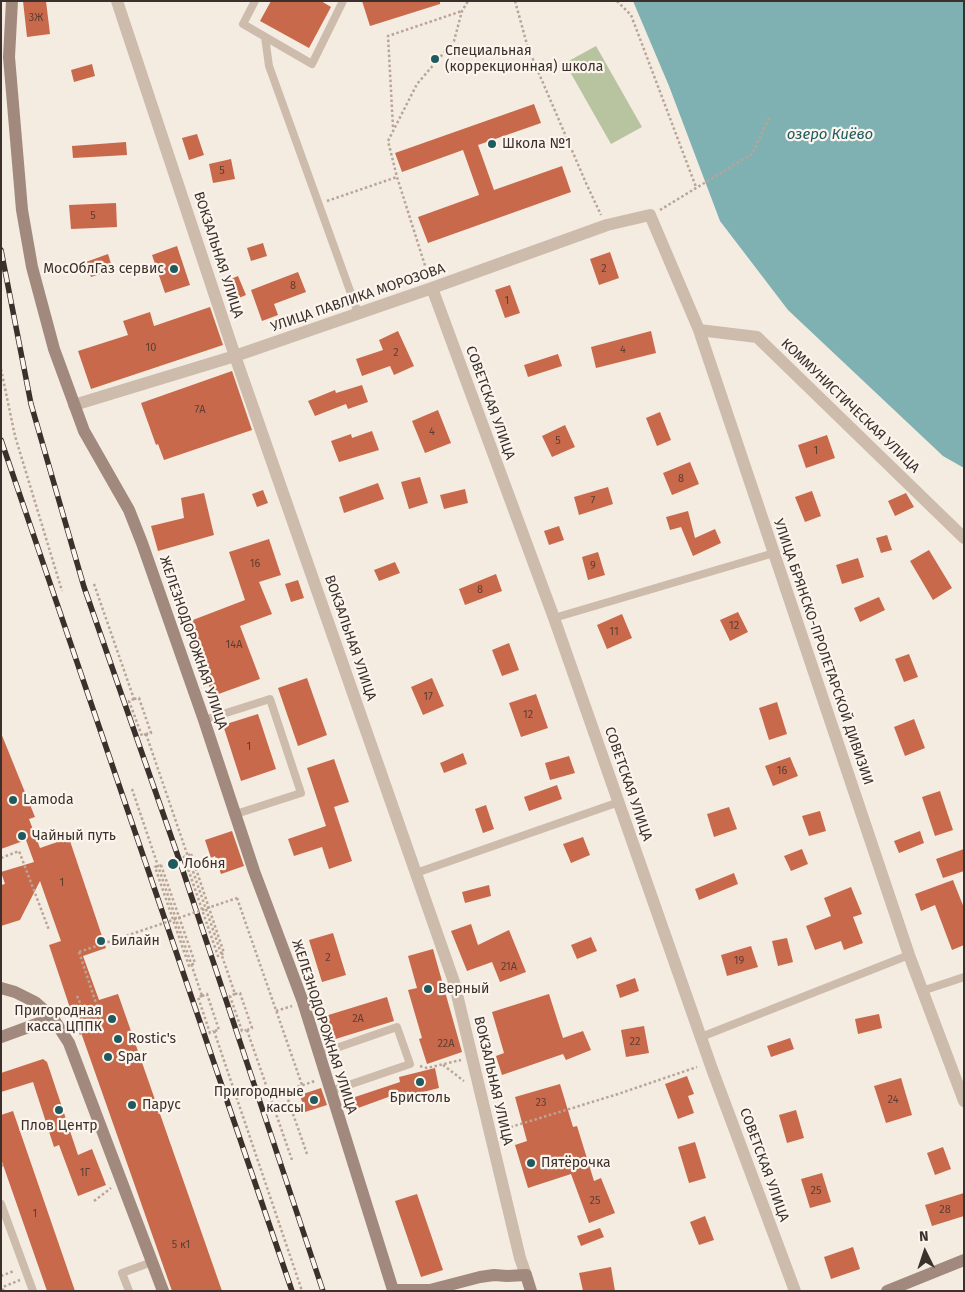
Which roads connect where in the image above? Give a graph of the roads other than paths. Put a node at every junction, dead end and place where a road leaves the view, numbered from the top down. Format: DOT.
graph roads {
  1 [pos="12,1"];
  2 [pos="117,1"];
  3 [pos="256,1"];
  4 [pos="343,1"];
  5 [pos="265,37"];
  6 [pos="650,216"];
  7 [pos="430,284"];
  8 [pos="358,313"];
  9 [pos="699,330"];
  10 [pos="235,356"];
  11 [pos="74,405"];
  12 [pos="964,538"];
  13 [pos="774,553"];
  14 [pos="554,618"];
  15 [pos="204,720"];
  16 [pos="619,802"];
  17 [pos="236,814"];
  18 [pos="416,873"];
  19 [pos="909,955"];
  20 [pos="964,977"];
  21 [pos="1,988"];
  22 [pos="922,991"];
  23 [pos="53,1018"];
  24 [pos="1,1037"];
  25 [pos="701,1037"];
  26 [pos="319,1054"];
  27 [pos="331,1091"];
  28 [pos="964,1101"];
  29 [pos="1,1204"];
  30 [pos="964,1260"];
  31 [pos="152,1262"];
  32 [pos="526,1275"];
  33 [pos="393,1290"];
  34 [pos="32,1291"];
  35 [pos="129,1291"];
  36 [pos="163,1291"];
  37 [pos="531,1291"];
  38 [pos="795,1291"];
  39 [pos="887,1291"];
  1 -- 11 [label="street, ЖЕЛЕЗНОДОРОЖНАЯ УЛИЦА"];
  2 -- 10 [label="street, ВОКЗАЛЬНАЯ УЛИЦА"];
  3 -- 5 [label="lane"];
  4 -- 5 [label="lane"];
  5 -- 8 [label="lane"];
  6 -- 7 [label="street, УЛИЦА ПАВЛИКА МОРОЗОВА"];
  6 -- 9 [label="street, УЛИЦА БРЯНСКО-ПРОЛЕТАРСКОЙ ДИВИЗИИ"];
  7 -- 8 [label="street, УЛИЦА ПАВЛИКА МОРОЗОВА"];
  7 -- 14 [label="street, СОВЕТСКАЯ УЛИЦА"];
  8 -- 10 [label="street, УЛИЦА ПАВЛИКА МОРОЗОВА"];
  9 -- 12 [label="street, КОММУНИСТИЧЕСКАЯ УЛИЦА"];
  9 -- 13 [label="street, УЛИЦА БРЯНСКО-ПРОЛЕТАРСКОЙ ДИВИЗИИ"];
  10 -- 11 [label="street, УЛИЦА ПАВЛИКА МОРОЗОВА"];
  10 -- 18 [label="street, ВОКЗАЛЬНАЯ УЛИЦА"];
  11 -- 15 [label="street, ЖЕЛЕЗНОДОРОЖНАЯ УЛИЦА"];
  13 -- 14 [label="lane"];
  13 -- 19 [label="street, УЛИЦА БРЯНСКО-ПРОЛЕТАРСКОЙ ДИВИЗИИ"];
  14 -- 16 [label="street, СОВЕТСКАЯ УЛИЦА"];
  15 -- 17 [label="street, ЖЕЛЕЗНОДОРОЖНАЯ УЛИЦА"];
  15 -- 17 [label="lane"];
  16 -- 18 [label="lane"];
  16 -- 25 [label="street, СОВЕТСКАЯ УЛИЦА"];
  17 -- 26 [label="street, ЖЕЛЕЗНОДОРОЖНАЯ УЛИЦА"];
  18 -- 32 [label="street, ВОКЗАЛЬНАЯ УЛИЦА"];
  19 -- 22 [label="street, УЛИЦА БРЯНСКО-ПРОЛЕТАРСКОЙ ДИВИЗИИ"];
  19 -- 25 [label="lane"];
  20 -- 22 [label="lane"];
  21 -- 23 [label="street"];
  22 -- 28 [label="street, УЛИЦА БРЯНСКО-ПРОЛЕТАРСКОЙ ДИВИЗИИ"];
  23 -- 24 [label="street"];
  23 -- 31 [label="street"];
  25 -- 38 [label="street, СОВЕТСКАЯ УЛИЦА"];
  26 -- 27 [label="street, ЖЕЛЕЗНОДОРОЖНАЯ УЛИЦА"];
  26 -- 27 [label="lane"];
  27 -- 33 [label="street, ЖЕЛЕЗНОДОРОЖНАЯ УЛИЦА"];
  29 -- 34 [label="lane"];
  30 -- 39 [label="street"];
  31 -- 35 [label="lane"];
  31 -- 36 [label="street"];
  32 -- 33 [label="street"];
  32 -- 37 [label="street, ВОКЗАЛЬНАЯ УЛИЦА"];
}
